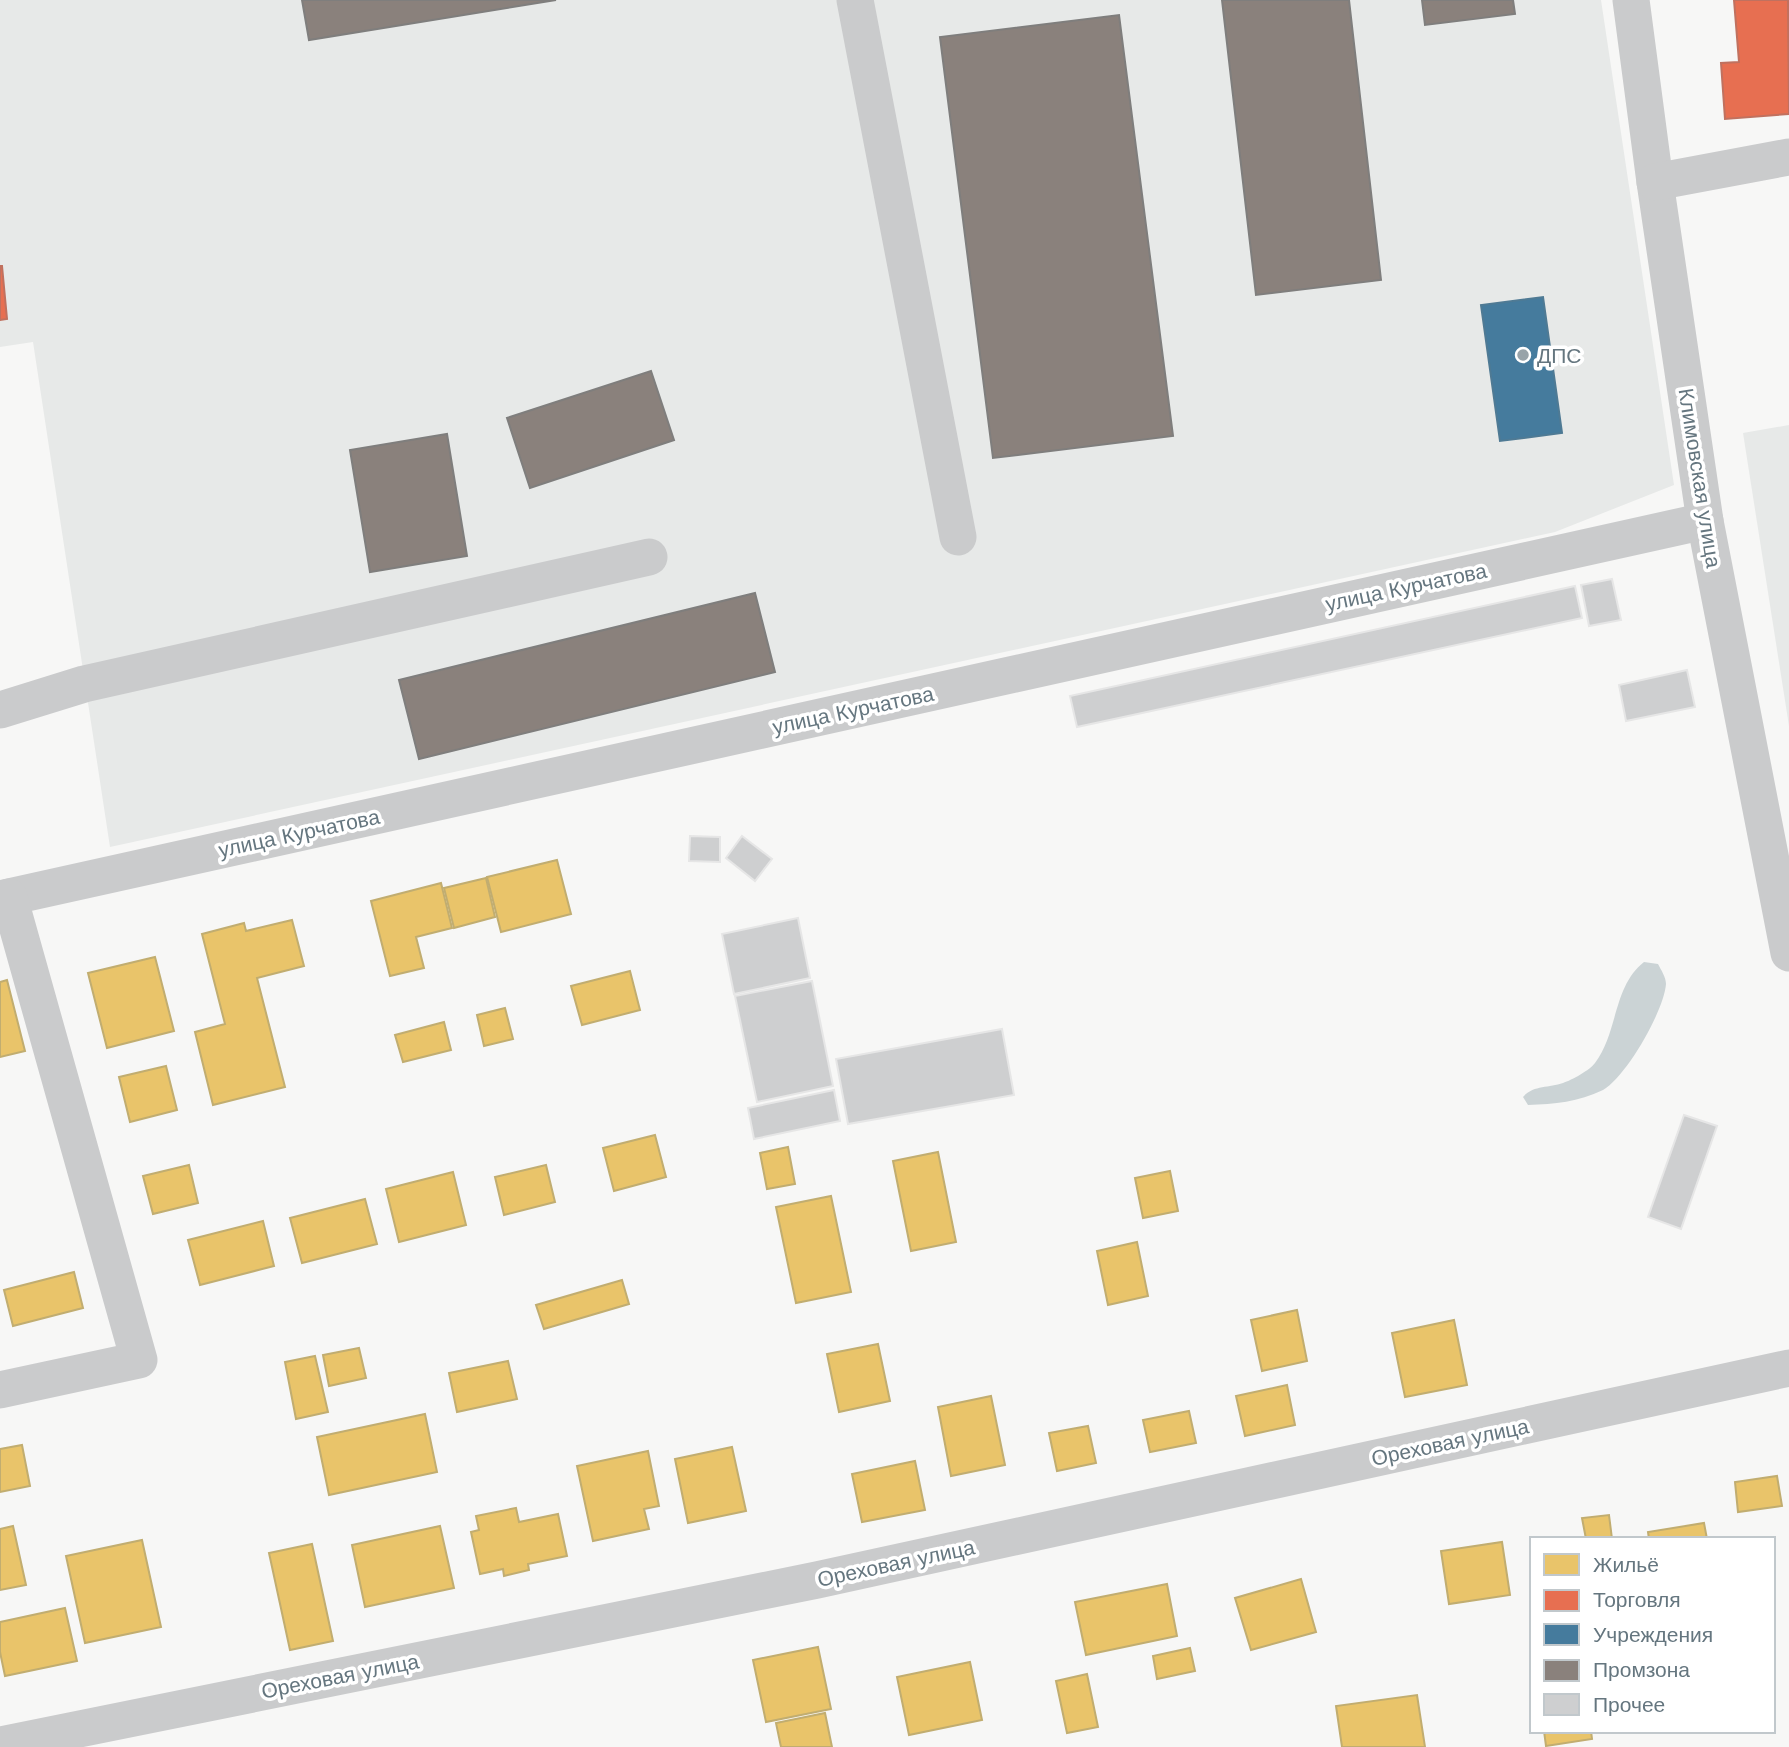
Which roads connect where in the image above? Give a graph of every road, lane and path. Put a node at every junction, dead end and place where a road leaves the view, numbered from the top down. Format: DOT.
graph roads {
  1 [pos="855,0"];
  2 [pos="1631,0"];
  3 [pos="1789,157"];
  4 [pos="1655,181"];
  5 [pos="1705,521"];
  6 [pos="958,537"];
  7 [pos="649,557"];
  8 [pos="0,710"];
  9 [pos="4,898"];
  10 [pos="1789,953"];
  11 [pos="1789,1368"];
  12 [pos="0,1390"];
  13 [pos="0,1745"];
  1 -- 6 [label="street"];
  2 -- 4 [label="street, Климовская улица"];
  3 -- 4 [label="street"];
  4 -- 5 [label="street, Климовская улица"];
  5 -- 9 [label="street, улица Курчатова"];
  5 -- 10 [label="street, Климовская улица"];
  7 -- 8 [label="street"];
  9 -- 12 [label="street"];
  11 -- 13 [label="street, Ореховая улица"];
}
